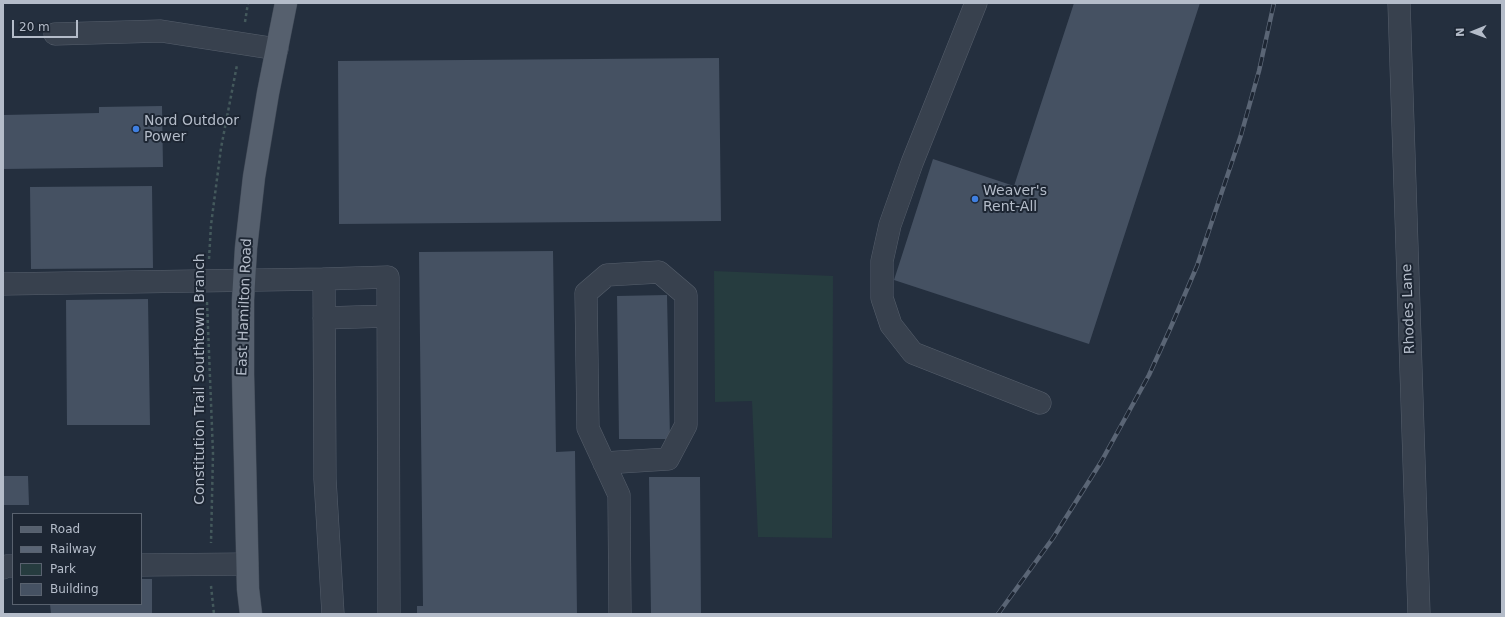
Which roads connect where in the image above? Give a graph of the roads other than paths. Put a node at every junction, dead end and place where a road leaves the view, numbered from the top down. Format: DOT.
graph roads {
  1 [pos="286,3"];
  2 [pos="976,3"];
  3 [pos="1399,3"];
  4 [pos="55,34"];
  5 [pos="277,49"];
  6 [pos="324,279"];
  7 [pos="244,280"];
  8 [pos="3,284"];
  9 [pos="388,316"];
  10 [pos="324,318"];
  11 [pos="1040,402"];
  12 [pos="604,463"];
  13 [pos="247,564"];
  14 [pos="142,565"];
  15 [pos="251,614"];
  16 [pos="333,614"];
  17 [pos="389,614"];
  18 [pos="620,614"];
  19 [pos="1419,614"];
  1 -- 5 [label="main road, East Hamilton Road"];
  2 -- 11 [label="street"];
  3 -- 19 [label="street, Rhodes Lane"];
  4 -- 5 [label="street"];
  5 -- 7 [label="main road, East Hamilton Road"];
  6 -- 7 [label="street"];
  6 -- 9 [label="street"];
  6 -- 10 [label="street"];
  7 -- 8 [label="street"];
  7 -- 13 [label="main road, East Hamilton Road"];
  9 -- 10 [label="street"];
  9 -- 17 [label="street"];
  10 -- 16 [label="street"];
  12 -- 12 [label="street"];
  12 -- 18 [label="street"];
  13 -- 14 [label="street"];
  13 -- 15 [label="main road, East Hamilton Road"];
}
